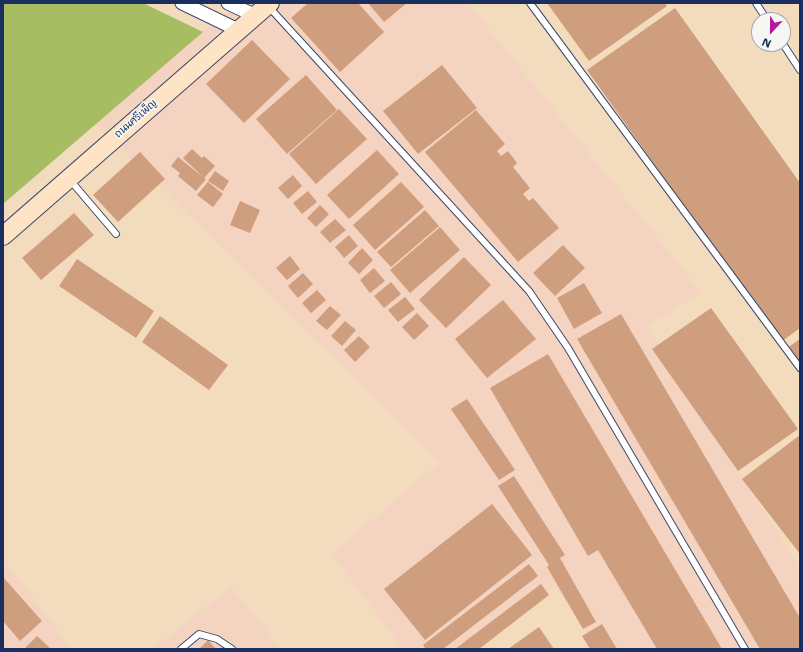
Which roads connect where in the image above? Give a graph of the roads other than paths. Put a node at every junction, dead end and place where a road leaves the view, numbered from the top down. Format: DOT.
graph roads {
  1 [pos="182,3"];
  2 [pos="228,3"];
  3 [pos="530,3"];
  4 [pos="756,3"];
  5 [pos="264,8"];
  6 [pos="762,12"];
  7 [pos="238,30"];
  8 [pos="788,52"];
  9 [pos="800,70"];
  10 [pos="68,178"];
  11 [pos="116,234"];
  12 [pos="3,236"];
  13 [pos="800,368"];
  14 [pos="181,649"];
  15 [pos="232,649"];
  16 [pos="745,649"];
  1 -- 7 [label="street"];
  2 -- 5 [label="street"];
  3 -- 13 [label="lane"];
  4 -- 6 [label="lane"];
  5 -- 7 [label="main road, ถนนศรีเพ็ญ"];
  5 -- 16 [label="lane"];
  7 -- 10 [label="main road, ถนนศรีเพ็ญ"];
  8 -- 9 [label="lane"];
  10 -- 11 [label="lane"];
  10 -- 12 [label="main road, ถนนศรีเพ็ญ"];
  14 -- 15 [label="lane"];
}
